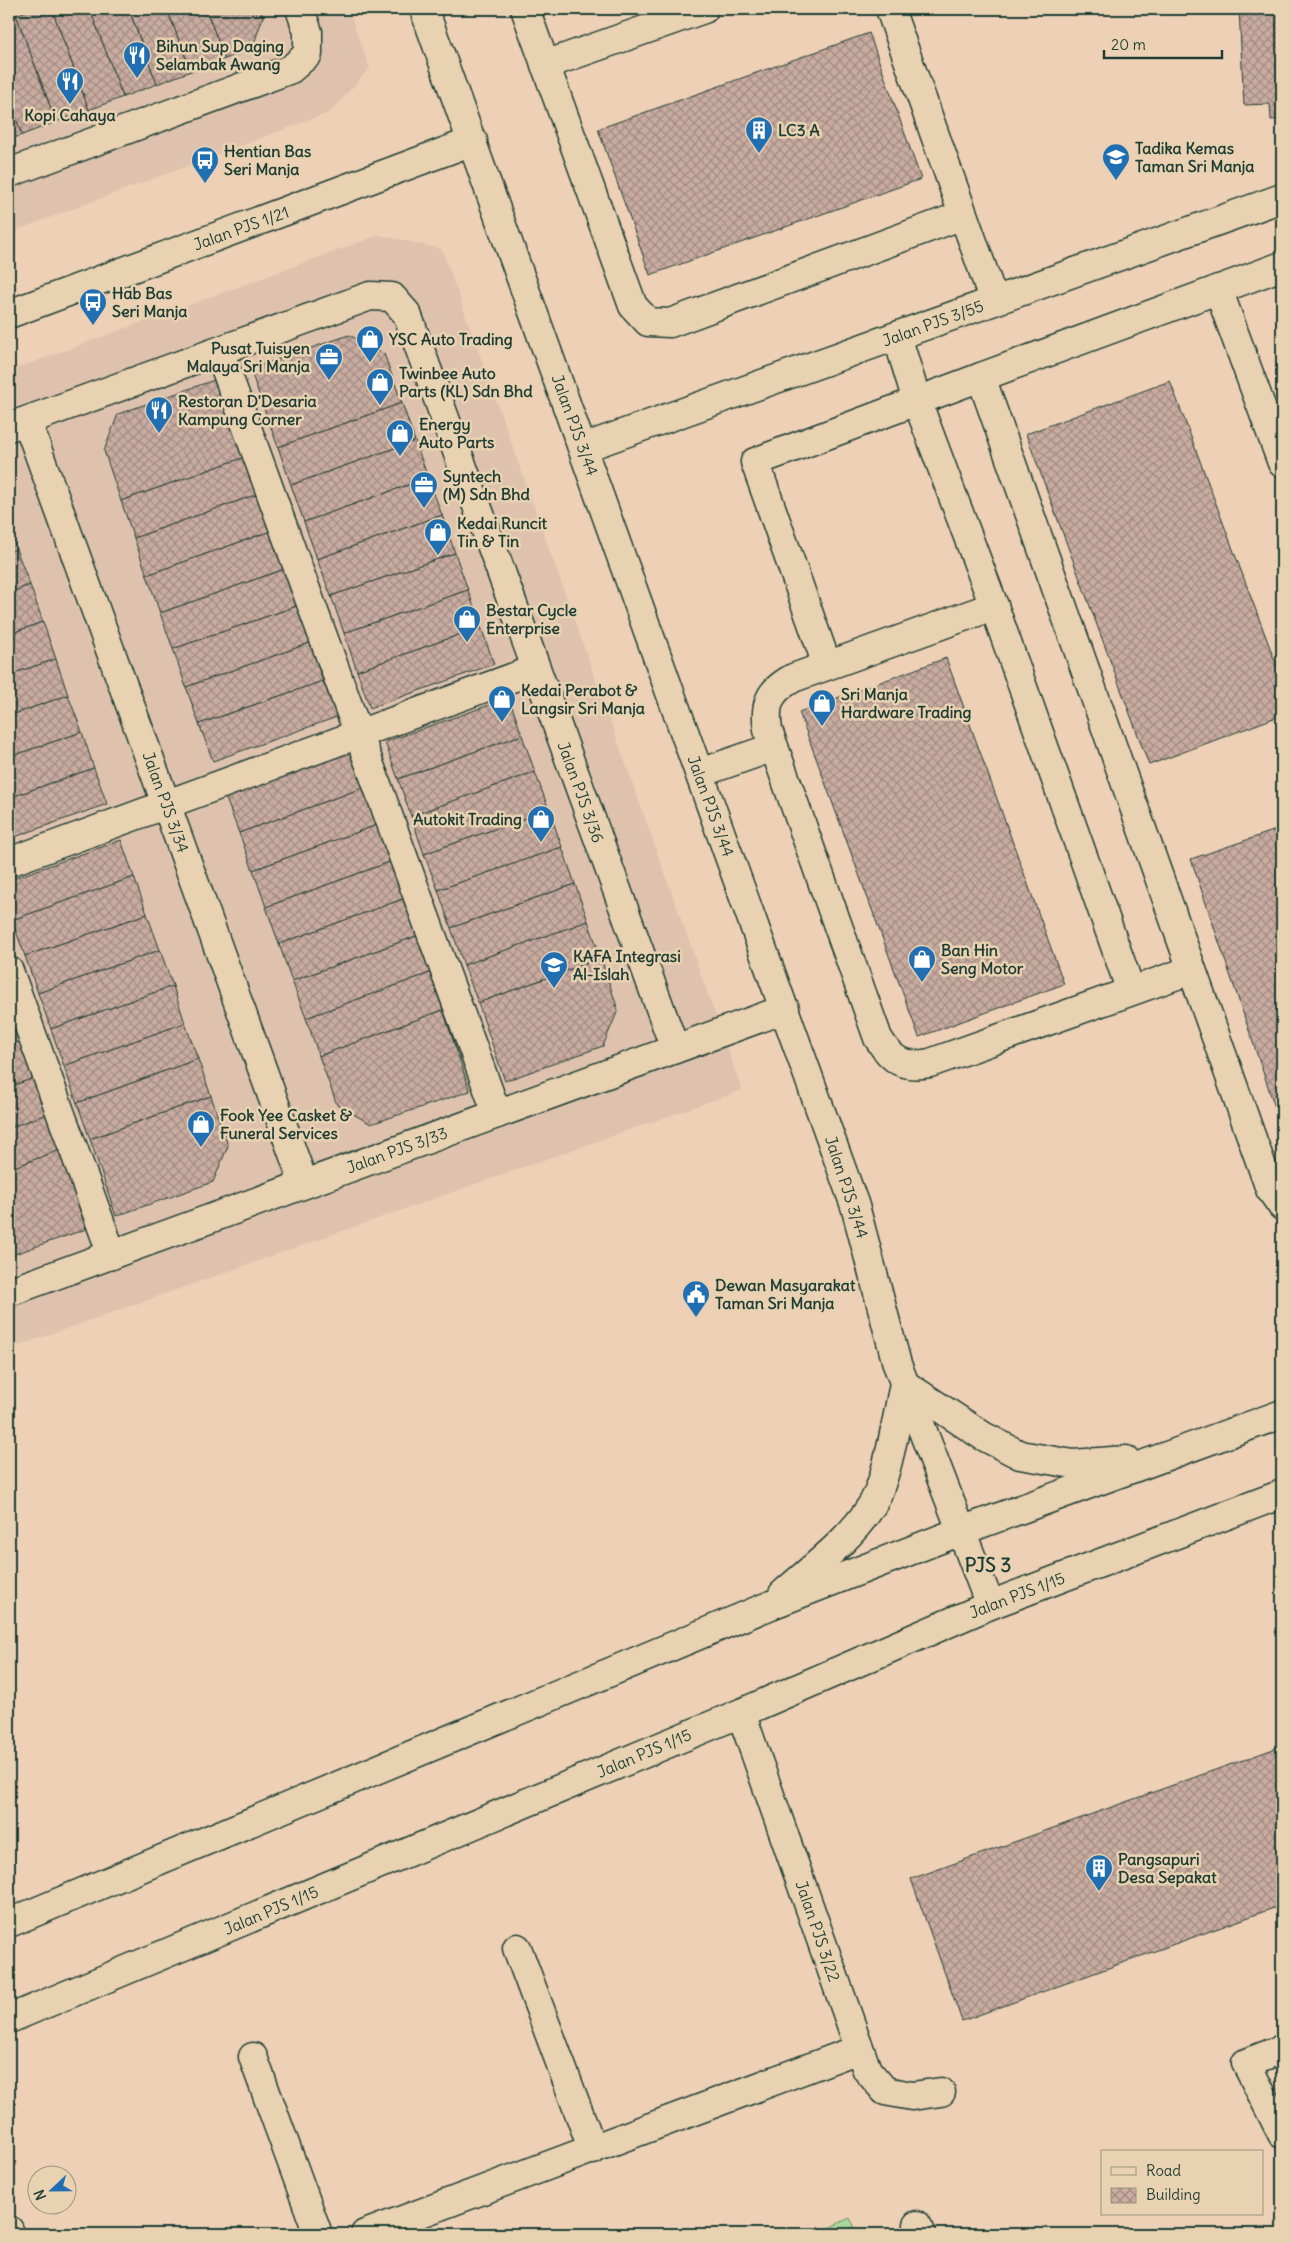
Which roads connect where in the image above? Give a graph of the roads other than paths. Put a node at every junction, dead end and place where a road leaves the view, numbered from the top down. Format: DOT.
graph roads {
  1 [pos="300,9"];
  2 [pos="424,9"];
  3 [pos="525,9"];
  4 [pos="704,9"];
  5 [pos="890,9"];
  6 [pos="545,65"];
  7 [pos="474,142"];
  8 [pos="9,173"];
  9 [pos="1282,198"];
  10 [pos="963,215"];
  11 [pos="1282,266"];
  12 [pos="1218,289"];
  13 [pos="994,301"];
  14 [pos="9,314"];
  15 [pos="897,336"];
  16 [pos="219,351"];
  17 [pos="981,377"];
  18 [pos="917,401"];
  19 [pos="18,424"];
  20 [pos="584,448"];
  21 [pos="1282,463"];
  22 [pos="994,606"];
  23 [pos="827,666"];
  24 [pos="536,669"];
  25 [pos="358,734"];
  26 [pos="774,747"];
  27 [pos="700,773"];
  28 [pos="166,804"];
  29 [pos="9,862"];
  30 [pos="1191,970"];
  31 [pos="9,971"];
  32 [pos="1131,991"];
  33 [pos="785,1009"];
  34 [pos="675,1050"];
  35 [pos="497,1114"];
  36 [pos="304,1184"];
  37 [pos="1282,1206"];
  38 [pos="112,1255"];
  39 [pos="9,1292"];
  40 [pos="904,1384"];
  41 [pos="1282,1414"];
  42 [pos="1160,1458"];
  43 [pos="1282,1494"];
  44 [pos="961,1531"];
  45 [pos="771,1605"];
  46 [pos="990,1605"];
  47 [pos="741,1713"];
  48 [pos="9,1924"];
  49 [pos="518,1948"];
  50 [pos="9,2019"];
  51 [pos="859,2049"];
  52 [pos="1282,2049"];
  53 [pos="253,2057"];
  54 [pos="941,2092"];
  55 [pos="1282,2134"];
  56 [pos="593,2150"];
  57 [pos="9,2230"];
  58 [pos="10,2234"];
  59 [pos="318,2234"];
  60 [pos="365,2234"];
  1 -- 8 [label="street"];
  2 -- 7 [label="street, Jalan PJS 3/44"];
  3 -- 6 [label="street"];
  4 -- 6 [label="street"];
  5 -- 10 [label="street"];
  6 -- 10 [label="street"];
  7 -- 14 [label="street, Jalan PJS 1/21"];
  7 -- 20 [label="street, Jalan PJS 3/44"];
  9 -- 13 [label="street, Jalan PJS 3/55"];
  10 -- 13 [label="street"];
  11 -- 12 [label="street"];
  12 -- 17 [label="street"];
  12 -- 21 [label="street"];
  13 -- 15 [label="street, Jalan PJS 3/55"];
  15 -- 18 [label="street"];
  15 -- 20 [label="street, Jalan PJS 3/55"];
  16 -- 19 [label="street, Jalan PJS 3/36"];
  16 -- 24 [label="street, Jalan PJS 3/36"];
  16 -- 25 [label="street"];
  17 -- 18 [label="street"];
  17 -- 30 [label="street"];
  18 -- 22 [label="street"];
  18 -- 23 [label="street"];
  19 -- 28 [label="street, Jalan PJS 3/34"];
  20 -- 27 [label="street, Jalan PJS 3/44"];
  22 -- 23 [label="street"];
  22 -- 32 [label="street"];
  23 -- 26 [label="street"];
  24 -- 25 [label="street"];
  24 -- 34 [label="street, Jalan PJS 3/36"];
  25 -- 28 [label="street"];
  25 -- 35 [label="street"];
  26 -- 27 [label="street"];
  26 -- 32 [label="street"];
  27 -- 33 [label="street, Jalan PJS 3/44"];
  28 -- 29 [label="street"];
  28 -- 36 [label="street, Jalan PJS 3/34"];
  30 -- 32 [label="street"];
  30 -- 37 [label="street"];
  31 -- 38 [label="street"];
  33 -- 34 [label="street, Jalan PJS 3/33"];
  33 -- 40 [label="street, Jalan PJS 3/44"];
  34 -- 35 [label="street, Jalan PJS 3/33"];
  35 -- 36 [label="street, Jalan PJS 3/33"];
  36 -- 38 [label="street, Jalan PJS 3/33"];
  38 -- 39 [label="street, Jalan PJS 3/33"];
  40 -- 42 [label="street"];
  40 -- 44 [label="street, Jalan PJS 3/44"];
  40 -- 45 [label="street"];
  41 -- 42 [label="street"];
  42 -- 44 [label="street"];
  43 -- 46 [label="street, Jalan PJS 1/15"];
  44 -- 45 [label="street"];
  44 -- 46 [label="street, Jalan PJS 3/44"];
  45 -- 48 [label="street"];
  46 -- 47 [label="street, Jalan PJS 1/15"];
  47 -- 50 [label="street, Jalan PJS 1/15"];
  47 -- 51 [label="street, Jalan PJS 3/22"];
  49 -- 56 [label="street"];
  51 -- 54 [label="street, Jalan PJS 3/22"];
  51 -- 56 [label="street"];
  52 -- 55 [label="street"];
  53 -- 59 [label="street"];
  56 -- 60 [label="street"];
  57 -- 58 [label="street"];
}
